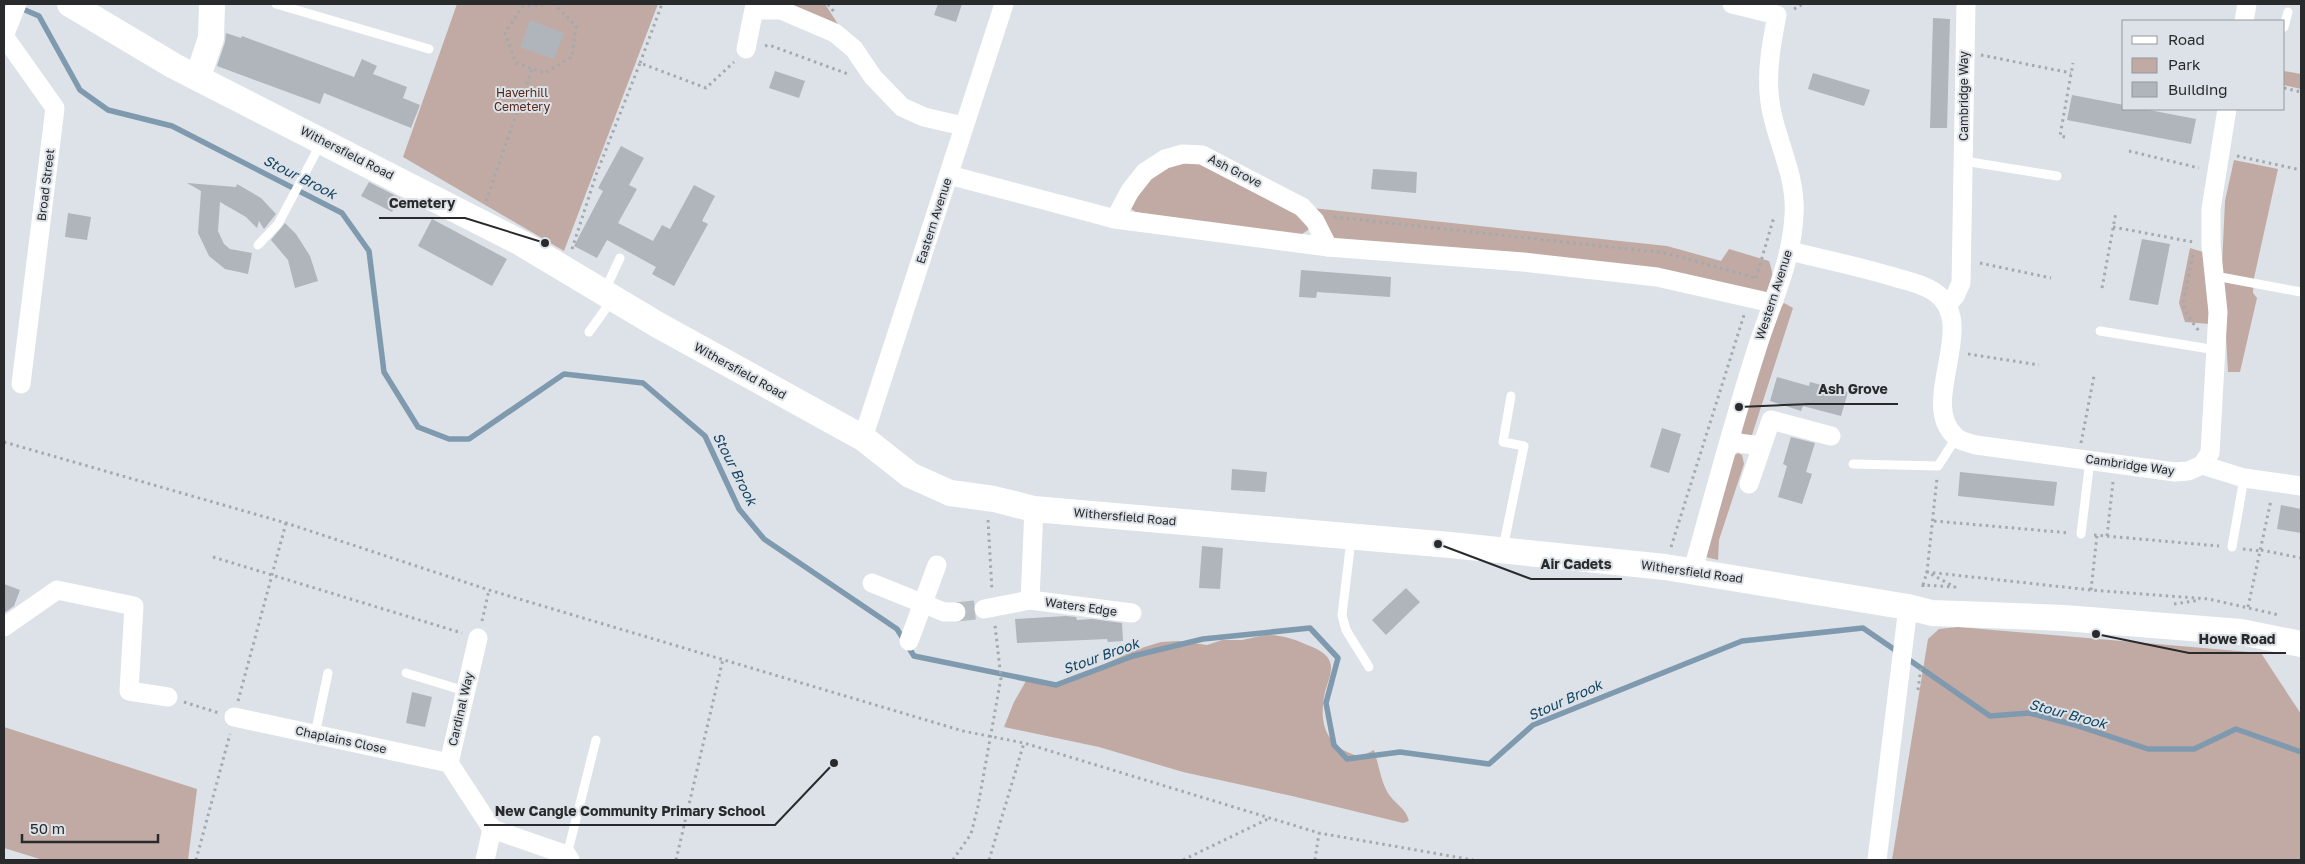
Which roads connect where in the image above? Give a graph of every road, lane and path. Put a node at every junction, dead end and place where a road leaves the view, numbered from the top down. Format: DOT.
graph roads {
  1 [pos="17,4"];
  2 [pos="70,4"];
  3 [pos="212,4"];
  4 [pos="276,4"];
  5 [pos="550,4"];
  6 [pos="554,4"];
  7 [pos="662,4"];
  8 [pos="1004,4"];
  9 [pos="1732,4"];
  10 [pos="1966,4"];
  11 [pos="2247,4"];
  12 [pos="755,7"];
  13 [pos="2288,12"];
  14 [pos="2244,20"];
  15 [pos="2285,23"];
  16 [pos="429,49"];
  17 [pos="746,49"];
  18 [pos="1964,52"];
  19 [pos="2073,62"];
  20 [pos="640,63"];
  21 [pos="174,66"];
  22 [pos="532,69"];
  23 [pos="2071,73"];
  24 [pos="198,78"];
  25 [pos="881,86"];
  26 [pos="2285,88"];
  27 [pos="2301,92"];
  28 [pos="2227,110"];
  29 [pos="963,126"];
  30 [pos="2065,137"];
  31 [pos="322,141"];
  32 [pos="2129,150"];
  33 [pos="2220,152"];
  34 [pos="1964,161"];
  35 [pos="2301,170"];
  36 [pos="2217,172"];
  37 [pos="949,175"];
  38 [pos="2057,176"];
  39 [pos="2116,212"];
  40 [pos="1309,214"];
  41 [pos="1775,215"];
  42 [pos="1115,219"];
  43 [pos="479,221"];
  44 [pos="2114,227"];
  45 [pos="258,245"];
  46 [pos="1328,247"];
  47 [pos="571,250"];
  48 [pos="1790,251"];
  49 [pos="620,258"];
  50 [pos="1962,259"];
  51 [pos="2215,276"];
  52 [pos="1756,278"];
  53 [pos="2051,278"];
  54 [pos="2102,288"];
  55 [pos="2301,292"];
  56 [pos="608,295"];
  57 [pos="1750,297"];
  58 [pos="1772,303"];
  59 [pos="1947,305"];
  60 [pos="2100,331"];
  61 [pos="589,332"];
  62 [pos="2209,349"];
  63 [pos="1949,351"];
  64 [pos="2039,365"];
  65 [pos="2094,376"];
  66 [pos="21,384"];
  67 [pos="1511,396"];
  68 [pos="1831,436"];
  69 [pos="863,438"];
  70 [pos="1956,438"];
  71 [pos="4,442"];
  72 [pos="1730,442"];
  73 [pos="1762,446"];
  74 [pos="2084,459"];
  75 [pos="1853,464"];
  76 [pos="2116,464"];
  77 [pos="2202,465"];
  78 [pos="1938,466"];
  79 [pos="2244,478"];
  80 [pos="2275,482"];
  81 [pos="1749,484"];
  82 [pos="2301,486"];
  83 [pos="994,499"];
  84 [pos="1034,509"];
  85 [pos="1934,521"];
  86 [pos="286,523"];
  87 [pos="2081,534"];
  88 [pos="2097,535"];
  89 [pos="2107,536"];
  90 [pos="1351,537"];
  91 [pos="2232,547"];
  92 [pos="1503,551"];
  93 [pos="2260,551"];
  94 [pos="213,557"];
  95 [pos="2301,558"];
  96 [pos="937,565"];
  97 [pos="1665,567"];
  98 [pos="1693,570"];
  99 [pos="1927,572"];
  100 [pos="272,576"];
  101 [pos="872,583"];
  102 [pos="489,590"];
  103 [pos="2091,590"];
  104 [pos="1030,600"];
  105 [pos="1918,601"];
  106 [pos="921,604"];
  107 [pos="2248,607"];
  108 [pos="988,608"];
  109 [pos="956,612"];
  110 [pos="1132,613"];
  111 [pos="2284,617"];
  112 [pos="4,627"];
  113 [pos="478,638"];
  114 [pos="909,641"];
  115 [pos="2301,644"];
  116 [pos="723,659"];
  117 [pos="1369,667"];
  118 [pos="406,672"];
  119 [pos="328,673"];
  120 [pos="466,691"];
  121 [pos="168,697"];
  122 [pos="234,717"];
  123 [pos="316,734"];
  124 [pos="596,740"];
  125 [pos="1024,743"];
  126 [pos="449,762"];
  127 [pos="1271,818"];
  128 [pos="492,829"];
  129 [pos="1318,833"];
  130 [pos="568,858"];
  131 [pos="196,860"];
  132 [pos="485,860"];
  133 [pos="676,860"];
  134 [pos="953,860"];
  135 [pos="989,860"];
  136 [pos="1183,860"];
  137 [pos="1315,860"];
  138 [pos="1473,860"];
  139 [pos="1877,860"];
  1 -- 66 [label="street, Broad Street"];
  2 -- 21 [label="street, Withersfield Road"];
  3 -- 21 [label="street"];
  3 -- 24 [label="street"];
  4 -- 16 [label="lane"];
  5 -- 22 [label="path"];
  6 -- 22 [label="path"];
  7 -- 20 [label="path"];
  8 -- 29 [label="street, Eastern Avenue"];
  9 -- 48 [label="street, Western Avenue"];
  10 -- 18 [label="street, Cambridge Way"];
  11 -- 14 [label="street"];
  12 -- 17 [label="street"];
  12 -- 25 [label="street"];
  13 -- 15 [label="lane"];
  17 -- 20 [label="path"];
  17 -- 25 [label="path"];
  18 -- 23 [label="path"];
  18 -- 34 [label="street, Cambridge Way"];
  19 -- 23 [label="path"];
  20 -- 47 [label="path"];
  21 -- 24 [label="street, Withersfield Road"];
  22 -- 43 [label="path"];
  23 -- 30 [label="path"];
  24 -- 31 [label="street, Withersfield Road"];
  25 -- 29 [label="street"];
  26 -- 27 [label="path"];
  28 -- 33 [label="street"];
  29 -- 37 [label="street, Eastern Avenue"];
  31 -- 43 [label="street, Withersfield Road"];
  31 -- 45 [label="lane"];
  32 -- 36 [label="path"];
  33 -- 35 [label="path"];
  33 -- 36 [label="street"];
  34 -- 38 [label="lane"];
  34 -- 50 [label="street, Cambridge Way"];
  36 -- 51 [label="street"];
  37 -- 42 [label="street"];
  37 -- 69 [label="street, Eastern Avenue"];
  39 -- 44 [label="path"];
  40 -- 42 [label="street, Ash Grove"];
  40 -- 46 [label="street, Ash Grove"];
  40 -- 52 [label="path"];
  41 -- 52 [label="path"];
  42 -- 46 [label="street"];
  43 -- 56 [label="street, Withersfield Road"];
  44 -- 54 [label="path"];
  44 -- 62 [label="path"];
  46 -- 57 [label="street"];
  48 -- 58 [label="street, Western Avenue"];
  48 -- 59 [label="street"];
  49 -- 56 [label="lane"];
  50 -- 53 [label="path"];
  50 -- 59 [label="street, Cambridge Way"];
  51 -- 55 [label="lane"];
  51 -- 62 [label="street"];
  52 -- 57 [label="path"];
  56 -- 61 [label="lane"];
  56 -- 69 [label="street, Withersfield Road"];
  57 -- 58 [label="street"];
  57 -- 97 [label="path"];
  58 -- 72 [label="street, Western Avenue"];
  59 -- 63 [label="street"];
  60 -- 62 [label="lane"];
  62 -- 77 [label="street"];
  63 -- 64 [label="path"];
  63 -- 70 [label="street"];
  65 -- 74 [label="path"];
  67 -- 92 [label="lane"];
  68 -- 73 [label="street"];
  69 -- 83 [label="street, Withersfield Road"];
  70 -- 74 [label="street, Cambridge Way"];
  70 -- 78 [label="lane"];
  71 -- 86 [label="path"];
  72 -- 73 [label="street"];
  72 -- 98 [label="street, Western Avenue"];
  73 -- 81 [label="street"];
  74 -- 76 [label="street, Cambridge Way"];
  74 -- 87 [label="lane"];
  75 -- 78 [label="lane"];
  76 -- 77 [label="street, Cambridge Way"];
  76 -- 89 [label="path"];
  77 -- 79 [label="street"];
  78 -- 85 [label="path"];
  79 -- 80 [label="street"];
  79 -- 91 [label="lane"];
  80 -- 82 [label="street"];
  80 -- 93 [label="path"];
  83 -- 84 [label="street, Withersfield Road"];
  83 -- 108 [label="path"];
  84 -- 90 [label="street, Withersfield Road"];
  84 -- 104 [label="street, Waters Edge"];
  85 -- 87 [label="path"];
  85 -- 99 [label="path"];
  86 -- 100 [label="path"];
  86 -- 102 [label="path"];
  87 -- 88 [label="path"];
  88 -- 89 [label="path"];
  88 -- 103 [label="path"];
  89 -- 91 [label="path"];
  90 -- 92 [label="street, Withersfield Road"];
  90 -- 117 [label="lane"];
  91 -- 93 [label="path"];
  92 -- 97 [label="street, Withersfield Road"];
  93 -- 95 [label="path"];
  93 -- 107 [label="path"];
  94 -- 100 [label="path"];
  96 -- 106 [label="street"];
  97 -- 98 [label="street, Withersfield Road"];
  98 -- 105 [label="street, Withersfield Road"];
  99 -- 103 [label="path"];
  99 -- 105 [label="path"];
  99 -- 105 [label="path"];
  100 -- 113 [label="path"];
  100 -- 122 [label="path"];
  101 -- 106 [label="street"];
  102 -- 113 [label="path"];
  102 -- 116 [label="path"];
  103 -- 107 [label="path"];
  104 -- 108 [label="street, Waters Edge"];
  104 -- 110 [label="street, Waters Edge"];
  105 -- 115 [label="street, Withersfield Road"];
  105 -- 139 [label="street"];
  106 -- 109 [label="street"];
  106 -- 114 [label="street"];
  107 -- 111 [label="path"];
  108 -- 134 [label="path"];
  112 -- 121 [label="street"];
  113 -- 120 [label="street, Cardinal Way"];
  116 -- 125 [label="path"];
  116 -- 133 [label="path"];
  118 -- 120 [label="lane"];
  119 -- 123 [label="lane"];
  120 -- 126 [label="street, Cardinal Way"];
  121 -- 122 [label="path"];
  122 -- 123 [label="street, Chaplains Close"];
  122 -- 131 [label="path"];
  123 -- 126 [label="street, Chaplains Close"];
  124 -- 130 [label="lane"];
  125 -- 127 [label="path"];
  125 -- 135 [label="path"];
  126 -- 128 [label="street, Cardinal Way"];
  127 -- 129 [label="path"];
  127 -- 136 [label="path"];
  128 -- 130 [label="street"];
  128 -- 132 [label="street"];
  129 -- 137 [label="path"];
  129 -- 138 [label="path"];
}
